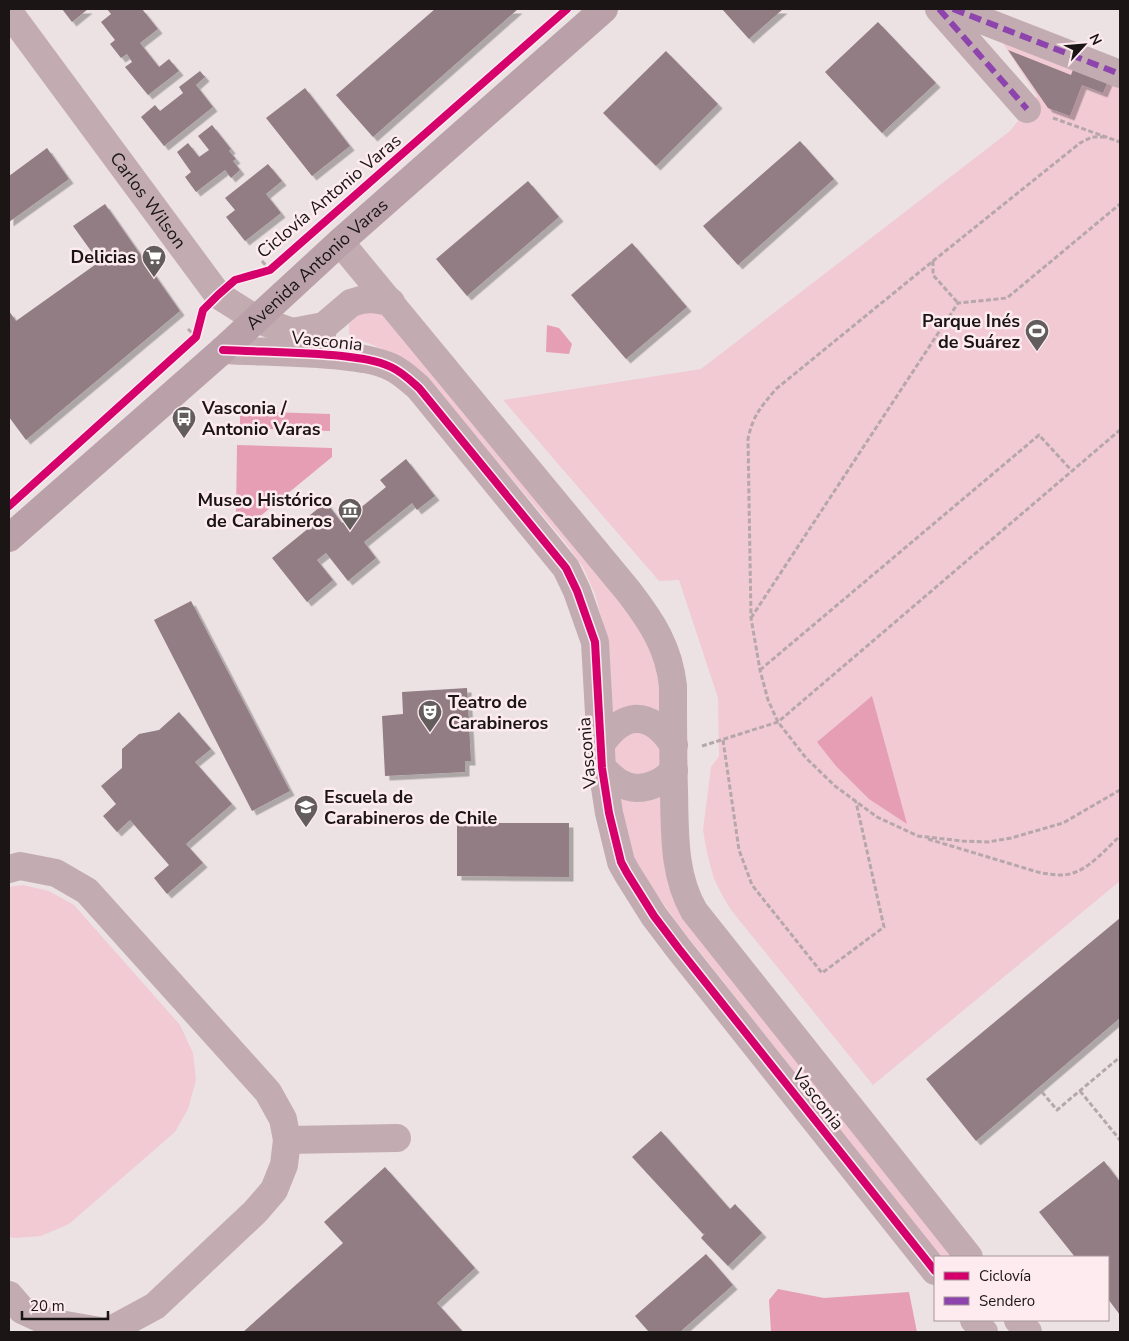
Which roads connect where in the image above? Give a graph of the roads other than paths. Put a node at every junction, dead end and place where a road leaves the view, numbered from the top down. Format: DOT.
graph roads {
  1 [pos="604,9"];
  2 [pos="939,9"];
  3 [pos="953,9"];
  4 [pos="9,12"];
  5 [pos="1120,74"];
  6 [pos="1027,109"];
  7 [pos="340,242"];
  8 [pos="390,302"];
  9 [pos="256,319"];
  10 [pos="324,326"];
  11 [pos="223,350"];
  12 [pos="329,355"];
  13 [pos="9,538"];
  14 [pos="601,757"];
  15 [pos="674,757"];
  16 [pos="9,869"];
  17 [pos="397,1138"];
  18 [pos="287,1140"];
  19 [pos="968,1256"];
  20 [pos="934,1270"];
  21 [pos="9,1296"];
  22 [pos="975,1321"];
  23 [pos="1019,1321"];
  24 [pos="71,1329"];
  25 [pos="106,1332"];
  26 [pos="984,1332"];
  27 [pos="1028,1332"];
  1 -- 7 [label="main road, Avenida Antonio Varas"];
  2 -- 6 [label="street"];
  3 -- 5 [label="street"];
  4 -- 9 [label="street, Carlos Wilson"];
  7 -- 8 [label="street, Vasconia"];
  7 -- 9 [label="main road, Avenida Antonio Varas"];
  8 -- 10 [label="street, Vasconia"];
  8 -- 15 [label="street, Vasconia"];
  9 -- 10 [label="street, Carlos Wilson"];
  9 -- 11 [label="main road, Avenida Antonio Varas"];
  10 -- 12 [label="street, Vasconia"];
  11 -- 12 [label="street, Vasconia"];
  11 -- 13 [label="main road, Avenida Antonio Varas"];
  12 -- 14 [label="street, Vasconia"];
  14 -- 15 [label="street"];
  14 -- 15 [label="street"];
  14 -- 20 [label="street, Vasconia"];
  15 -- 19 [label="street, Vasconia"];
  16 -- 18 [label="street"];
  17 -- 18 [label="street"];
  18 -- 25 [label="street"];
  21 -- 24 [label="street"];
  22 -- 26 [label="street"];
  23 -- 27 [label="street"];
  24 -- 25 [label="street"];
}
